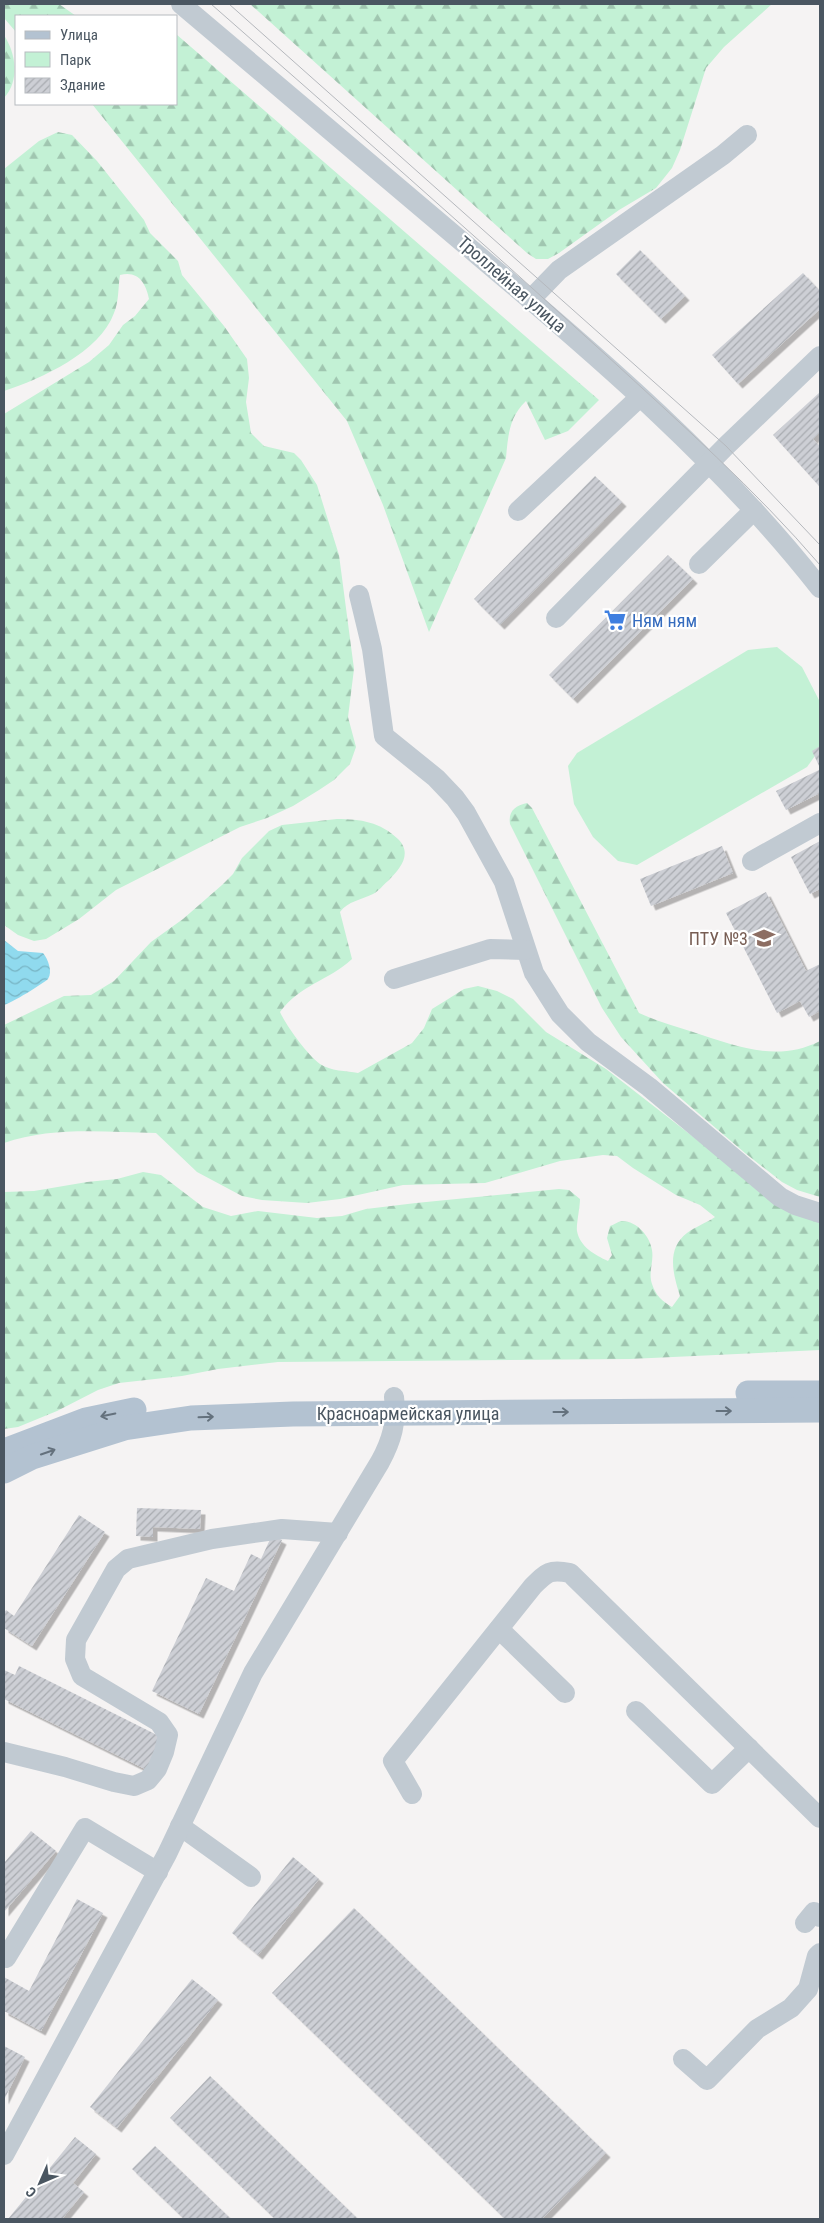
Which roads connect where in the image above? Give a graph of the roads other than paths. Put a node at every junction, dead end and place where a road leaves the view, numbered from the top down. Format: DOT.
graph roads {
  1 [pos="181,4"];
  2 [pos="747,135"];
  3 [pos="530,300"];
  4 [pos="820,356"];
  5 [pos="640,397"];
  6 [pos="709,464"];
  7 [pos="754,510"];
  8 [pos="518,512"];
  9 [pos="699,564"];
  10 [pos="820,588"];
  11 [pos="359,595"];
  12 [pos="556,618"];
  13 [pos="820,823"];
  14 [pos="752,861"];
  15 [pos="525,950"];
  16 [pos="394,980"];
  17 [pos="820,1213"];
  18 [pos="820,1393"];
  19 [pos="395,1405"];
  20 [pos="820,1410"];
  21 [pos="4,1451"];
  22 [pos="4,1471"];
  23 [pos="338,1532"];
  24 [pos="499,1629"];
  25 [pos="565,1693"];
  26 [pos="636,1711"];
  27 [pos="749,1748"];
  28 [pos="4,1752"];
  29 [pos="412,1794"];
  30 [pos="820,1818"];
  31 [pos="180,1826"];
  32 [pos="158,1872"];
  33 [pos="251,1877"];
  34 [pos="820,1953"];
  35 [pos="6,1958"];
  36 [pos="683,2059"];
  37 [pos="4,2155"];
  1 -- 3 [label="street, Троллейная улица"];
  2 -- 3 [label="street"];
  3 -- 5 [label="street, Троллейная улица"];
  4 -- 6 [label="street"];
  5 -- 6 [label="street, Троллейная улица"];
  5 -- 8 [label="street"];
  6 -- 7 [label="street, Троллейная улица"];
  6 -- 12 [label="street"];
  7 -- 9 [label="street"];
  7 -- 10 [label="street, Троллейная улица"];
  11 -- 15 [label="street"];
  13 -- 14 [label="street"];
  15 -- 16 [label="street"];
  15 -- 17 [label="street"];
  18 -- 19 [label="main road, Красноармейская улица"];
  19 -- 20 [label="main road, Красноармейская улица, one-way"];
  19 -- 21 [label="main road, Красноармейская улица, one-way"];
  22 -- 19 [label="main road, Красноармейская улица, one-way"];
  19 -- 23 [label="street"];
  23 -- 28 [label="street"];
  23 -- 31 [label="street"];
  24 -- 25 [label="street"];
  24 -- 27 [label="street"];
  24 -- 29 [label="street"];
  26 -- 27 [label="street"];
  27 -- 30 [label="street"];
  31 -- 32 [label="street"];
  31 -- 33 [label="street"];
  32 -- 35 [label="street"];
  32 -- 37 [label="street"];
  34 -- 36 [label="street"];
}
